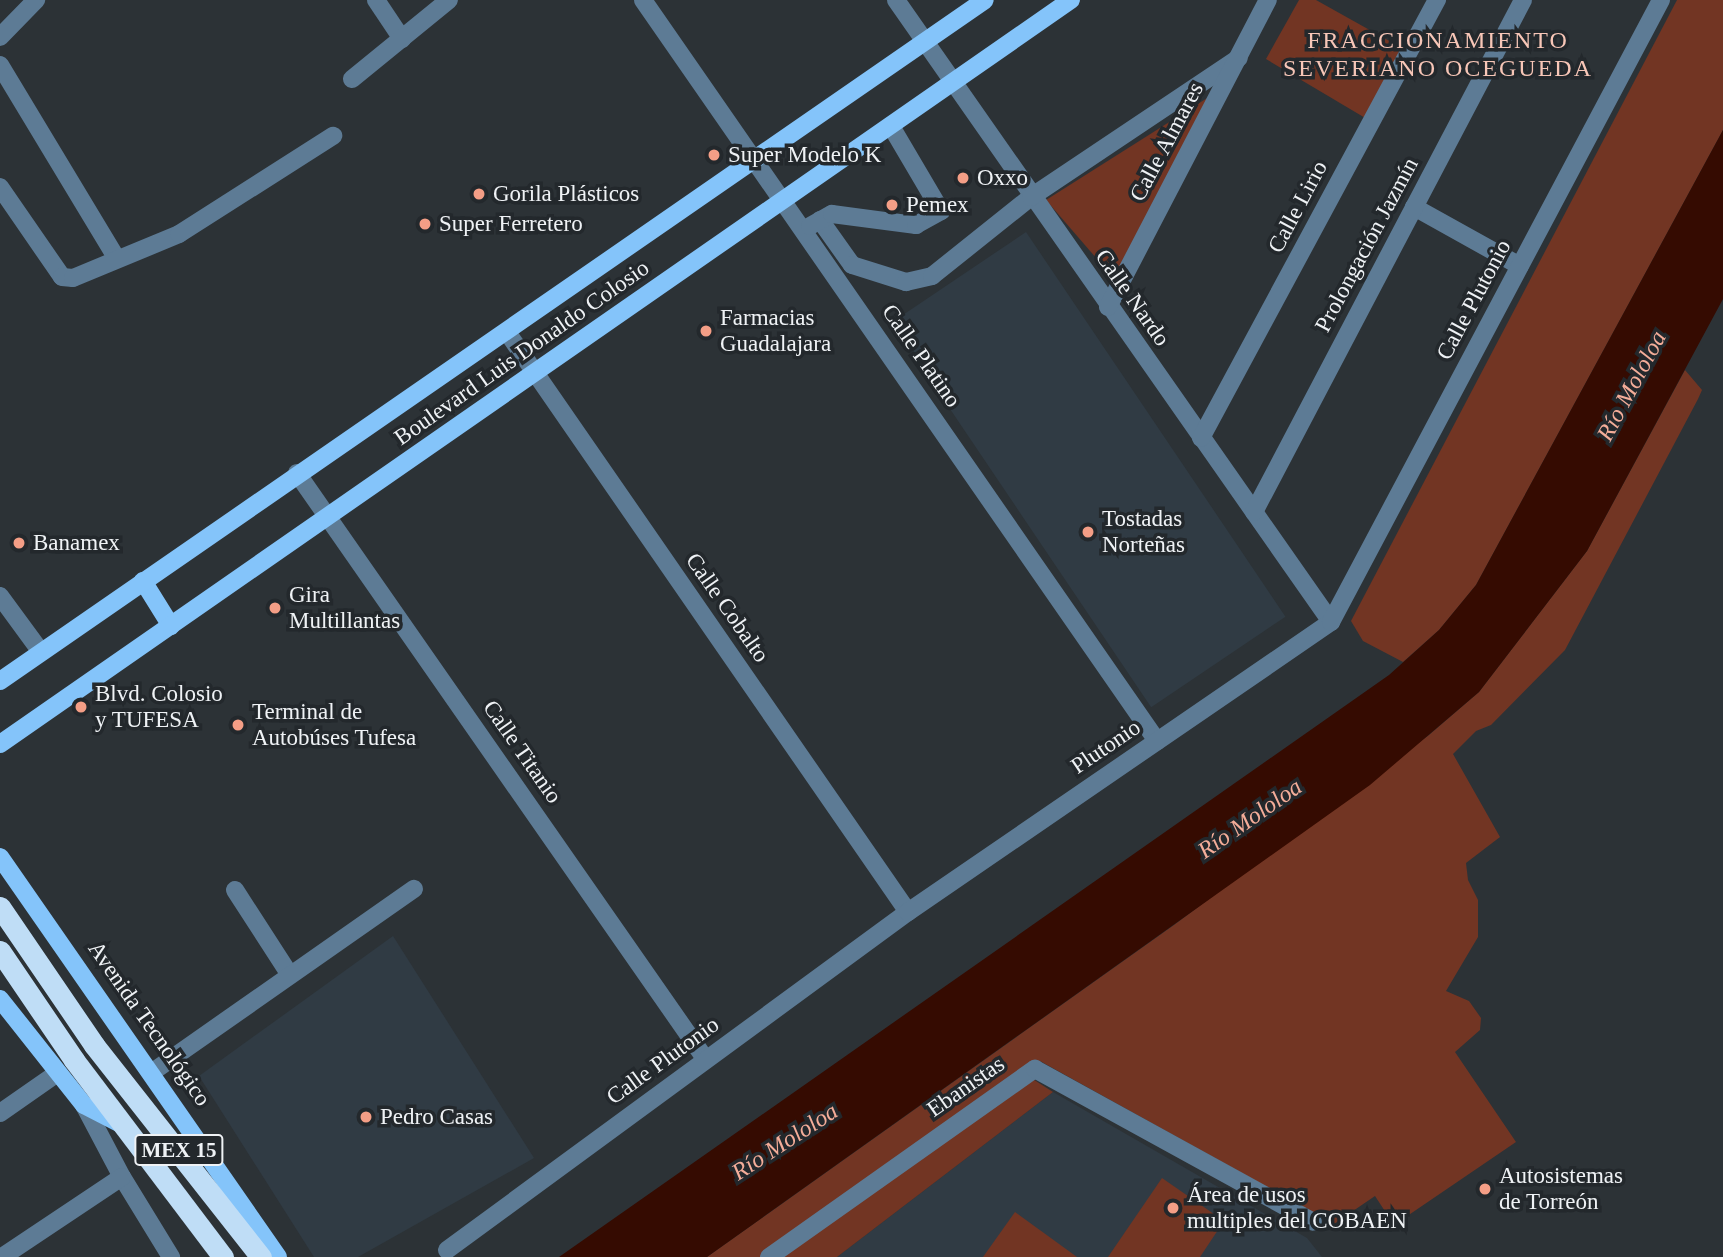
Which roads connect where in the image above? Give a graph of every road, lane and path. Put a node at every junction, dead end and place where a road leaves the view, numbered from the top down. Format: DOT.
graph roads {
  1 [pos="36,0"];
  2 [pos="376,0"];
  3 [pos="449,0"];
  4 [pos="643,0"];
  5 [pos="896,0"];
  6 [pos="985,0"];
  7 [pos="1071,0"];
  8 [pos="1268,0"];
  9 [pos="1437,0"];
  10 [pos="1523,0"];
  11 [pos="1661,0"];
  12 [pos="0,37"];
  13 [pos="402,39"];
  14 [pos="925,42"];
  15 [pos="1239,58"];
  16 [pos="0,65"];
  17 [pos="352,79"];
  18 [pos="953,82"];
  19 [pos="891,126"];
  20 [pos="333,136"];
  21 [pos="755,161"];
  22 [pos="0,187"];
  23 [pos="1031,197"];
  24 [pos="784,202"];
  25 [pos="1414,207"];
  26 [pos="820,220"];
  27 [pos="803,229"];
  28 [pos="116,257"];
  29 [pos="1520,266"];
  30 [pos="1108,307"];
  31 [pos="507,332"];
  32 [pos="535,375"];
  33 [pos="1201,438"];
  34 [pos="297,473"];
  35 [pos="1254,512"];
  36 [pos="328,516"];
  37 [pos="143,581"];
  38 [pos="1,598"];
  39 [pos="1331,622"];
  40 [pos="171,625"];
  41 [pos="41,652"];
  42 [pos="0,681"];
  43 [pos="1157,741"];
  44 [pos="0,744"];
  45 [pos="0,857"];
  46 [pos="414,889"];
  47 [pos="235,890"];
  48 [pos="0,907"];
  49 [pos="908,912"];
  50 [pos="0,951"];
  51 [pos="290,975"];
  52 [pos="0,999"];
  53 [pos="706,1060"];
  54 [pos="151,1073"];
  55 [pos="56,1074"];
  56 [pos="85,1105"];
  57 [pos="0,1113"];
  58 [pos="121,1124"];
  59 [pos="122,1177"];
  60 [pos="1313,1222"];
  61 [pos="447,1250"];
  62 [pos="2,1257"];
  63 [pos="171,1257"];
  64 [pos="223,1257"];
  65 [pos="261,1257"];
  66 [pos="278,1257"];
  67 [pos="769,1257"];
  1 -- 12 [label="street"];
  2 -- 13 [label="street"];
  3 -- 13 [label="street"];
  4 -- 21 [label="street, Calle Platino"];
  5 -- 14 [label="street, Calle Nardo"];
  6 -- 14 [label="main road, Boulevard Luis Donaldo Colosio"];
  7 -- 18 [label="main road, Boulevard Luis Donaldo Colosio"];
  8 -- 15 [label="street, Calle Almares"];
  9 -- 33 [label="street, Calle Lirio"];
  10 -- 25 [label="street, Prolongación Jazmín"];
  11 -- 29 [label="street, Calle Plutonio"];
  13 -- 17 [label="street"];
  14 -- 18 [label="street, Calle Nardo"];
  14 -- 21 [label="main road, Boulevard Luis Donaldo Colosio"];
  15 -- 23 [label="street"];
  15 -- 30 [label="street, Calle Almares"];
  16 -- 28 [label="street"];
  18 -- 19 [label="main road, Boulevard Luis Donaldo Colosio"];
  18 -- 23 [label="street, Calle Nardo"];
  19 -- 24 [label="main road, Boulevard Luis Donaldo Colosio"];
  19 -- 26 [label="street"];
  20 -- 28 [label="street"];
  21 -- 24 [label="street, Calle Platino"];
  21 -- 31 [label="main road, Boulevard Luis Donaldo Colosio"];
  22 -- 28 [label="street"];
  23 -- 26 [label="street"];
  23 -- 30 [label="street, Calle Nardo"];
  24 -- 27 [label="street, Calle Platino"];
  24 -- 32 [label="main road, Boulevard Luis Donaldo Colosio"];
  25 -- 29 [label="street"];
  25 -- 35 [label="street, Prolongación Jazmín"];
  26 -- 27 [label="street"];
  27 -- 43 [label="street, Calle Platino"];
  29 -- 39 [label="street, Calle Plutonio"];
  30 -- 33 [label="street, Calle Nardo"];
  31 -- 32 [label="street, Calle Cobalto"];
  31 -- 34 [label="main road, Boulevard Luis Donaldo Colosio"];
  32 -- 36 [label="main road, Boulevard Luis Donaldo Colosio"];
  32 -- 49 [label="street, Calle Cobalto"];
  33 -- 35 [label="street, Calle Nardo"];
  34 -- 36 [label="street, Calle Titanio"];
  34 -- 37 [label="main road, Boulevard Luis Donaldo Colosio"];
  35 -- 39 [label="street, Calle Nardo"];
  36 -- 40 [label="main road, Boulevard Luis Donaldo Colosio"];
  36 -- 53 [label="street, Calle Titanio"];
  37 -- 40 [label="main road"];
  37 -- 41 [label="main road, Boulevard Luis Donaldo Colosio"];
  38 -- 41 [label="street"];
  39 -- 43 [label="street, Plutonio"];
  40 -- 44 [label="main road, Boulevard Luis Donaldo Colosio"];
  41 -- 42 [label="main road, Boulevard Luis Donaldo Colosio"];
  43 -- 49 [label="street, Plutonio"];
  45 -- 54 [label="main road, Avenida Tecnológico"];
  46 -- 51 [label="street"];
  47 -- 51 [label="street"];
  48 -- 65 [label="highway, MEX 15"];
  49 -- 53 [label="street, Calle Plutonio"];
  50 -- 58 [label="highway, MEX 15"];
  51 -- 54 [label="street"];
  52 -- 55 [label="main road"];
  53 -- 61 [label="street, Calle Plutonio"];
  54 -- 66 [label="main road, Avenida Tecnológico"];
  55 -- 56 [label="main road"];
  55 -- 57 [label="street"];
  56 -- 58 [label="main road"];
  56 -- 59 [label="street"];
  58 -- 64 [label="highway, MEX 15"];
  59 -- 62 [label="street"];
  59 -- 63 [label="street"];
  60 -- 67 [label="street, Ebanistas"];
}
